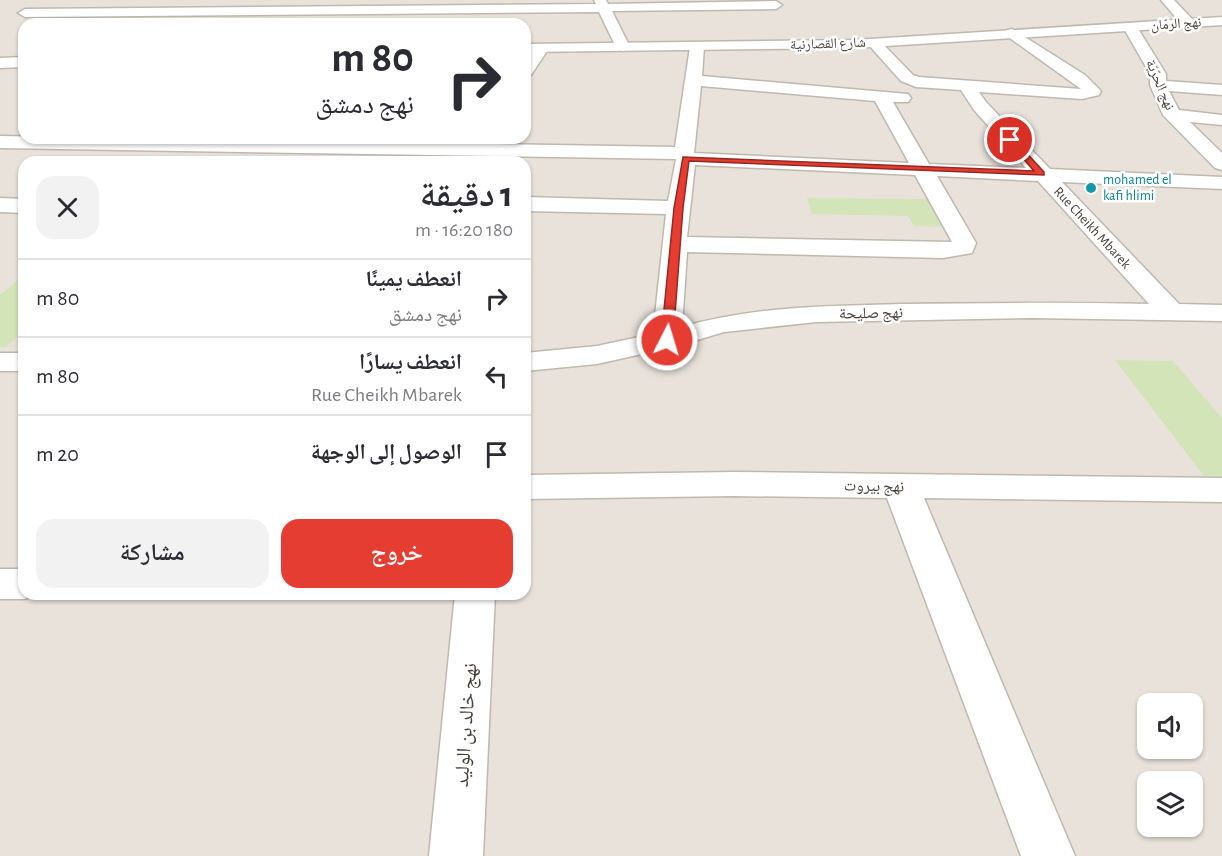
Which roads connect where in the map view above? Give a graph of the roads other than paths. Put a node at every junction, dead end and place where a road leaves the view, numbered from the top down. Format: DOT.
graph roads {
  1 [pos="58,0"];
  2 [pos="187,0"];
  3 [pos="316,0"];
  4 [pos="1167,0"];
  5 [pos="732,3"];
  6 [pos="601,4"];
  7 [pos="455,5"];
  8 [pos="776,5"];
  9 [pos="306,10"];
  10 [pos="31,11"];
  11 [pos="344,11"];
  12 [pos="170,12"];
  13 [pos="10,14"];
  14 [pos="340,18"];
  15 [pos="1222,21"];
  16 [pos="1188,23"];
  17 [pos="1130,27"];
  18 [pos="1012,33"];
  19 [pos="874,43"];
  20 [pos="623,47"];
  21 [pos="697,47"];
  22 [pos="531,48"];
  23 [pos="542,48"];
  24 [pos="18,62"];
  25 [pos="0,63"];
  26 [pos="531,64"];
  27 [pos="692,80"];
  28 [pos="1158,85"];
  29 [pos="1222,90"];
  30 [pos="881,96"];
  31 [pos="914,99"];
  32 [pos="968,99"];
  33 [pos="1172,115"];
  34 [pos="1222,120"];
  35 [pos="0,141"];
  36 [pos="18,141"];
  37 [pos="157,144"];
  38 [pos="472,150"];
  39 [pos="685,156"];
  40 [pos="1222,164"];
  41 [pos="923,170"];
  42 [pos="1041,173"];
  43 [pos="1222,183"];
  44 [pos="531,204"];
  45 [pos="0,205"];
  46 [pos="18,206"];
  47 [pos="678,208"];
  48 [pos="675,244"];
  49 [pos="1172,313"];
  50 [pos="1222,313"];
  51 [pos="667,340"];
  52 [pos="531,361"];
  53 [pos="0,362"];
  54 [pos="18,362"];
  55 [pos="902,486"];
  56 [pos="531,487"];
  57 [pos="1222,490"];
  58 [pos="0,584"];
  59 [pos="18,584"];
  60 [pos="475,600"];
  61 [pos="456,856"];
  62 [pos="1048,856"];
  1 -- 10 [label="street"];
  2 -- 12 [label="street"];
  3 -- 9 [label="street"];
  4 -- 16 [label="street"];
  5 -- 6 [label="street"];
  5 -- 8 [label="street"];
  6 -- 7 [label="street"];
  6 -- 20 [label="street"];
  7 -- 11 [label="street"];
  9 -- 11 [label="street"];
  9 -- 12 [label="street"];
  10 -- 12 [label="street"];
  10 -- 13 [label="street"];
  11 -- 14 [label="street"];
  15 -- 16 [label="street, نهج الرمّان"];
  16 -- 17 [label="street, نهج الرمّان"];
  17 -- 18 [label="street, شارع القصارنية"];
  17 -- 28 [label="street, نهج الحرّيّة"];
  18 -- 19 [label="street, شارع القصارنية"];
  18 -- 32 [label="street"];
  19 -- 21 [label="street, شارع القصارنية"];
  19 -- 32 [label="street"];
  20 -- 21 [label="street, شارع القصارنية"];
  20 -- 23 [label="street, شارع القصارنية"];
  21 -- 27 [label="street"];
  22 -- 23 [label="street, شارع القصارنية"];
  23 -- 26 [label="street"];
  24 -- 25 [label="street"];
  27 -- 30 [label="street"];
  27 -- 39 [label="street"];
  28 -- 29 [label="street"];
  28 -- 33 [label="street, نهج الحرّيّة"];
  30 -- 31 [label="street"];
  30 -- 41 [label="street"];
  32 -- 42 [label="street, Rue Cheikh Mbarek"];
  33 -- 34 [label="street"];
  33 -- 40 [label="street, نهج الحرّيّة"];
  35 -- 36 [label="street"];
  37 -- 38 [label="street"];
  38 -- 39 [label="street"];
  39 -- 41 [label="street"];
  39 -- 47 [label="street"];
  41 -- 42 [label="street"];
  41 -- 48 [label="street"];
  42 -- 43 [label="street"];
  42 -- 49 [label="street, Rue Cheikh Mbarek"];
  44 -- 47 [label="street"];
  45 -- 46 [label="street"];
  47 -- 48 [label="street"];
  48 -- 51 [label="street"];
  49 -- 50 [label="street, نهج صليحة"];
  49 -- 51 [label="street, نهج صليحة"];
  51 -- 52 [label="street, نهج صليحة"];
  53 -- 54 [label="street"];
  55 -- 56 [label="street, نهج بيروت"];
  55 -- 57 [label="street, نهج بيروت"];
  55 -- 62 [label="street"];
  58 -- 59 [label="street"];
  60 -- 61 [label="street, نهج خالد بن الوليد"];
}
